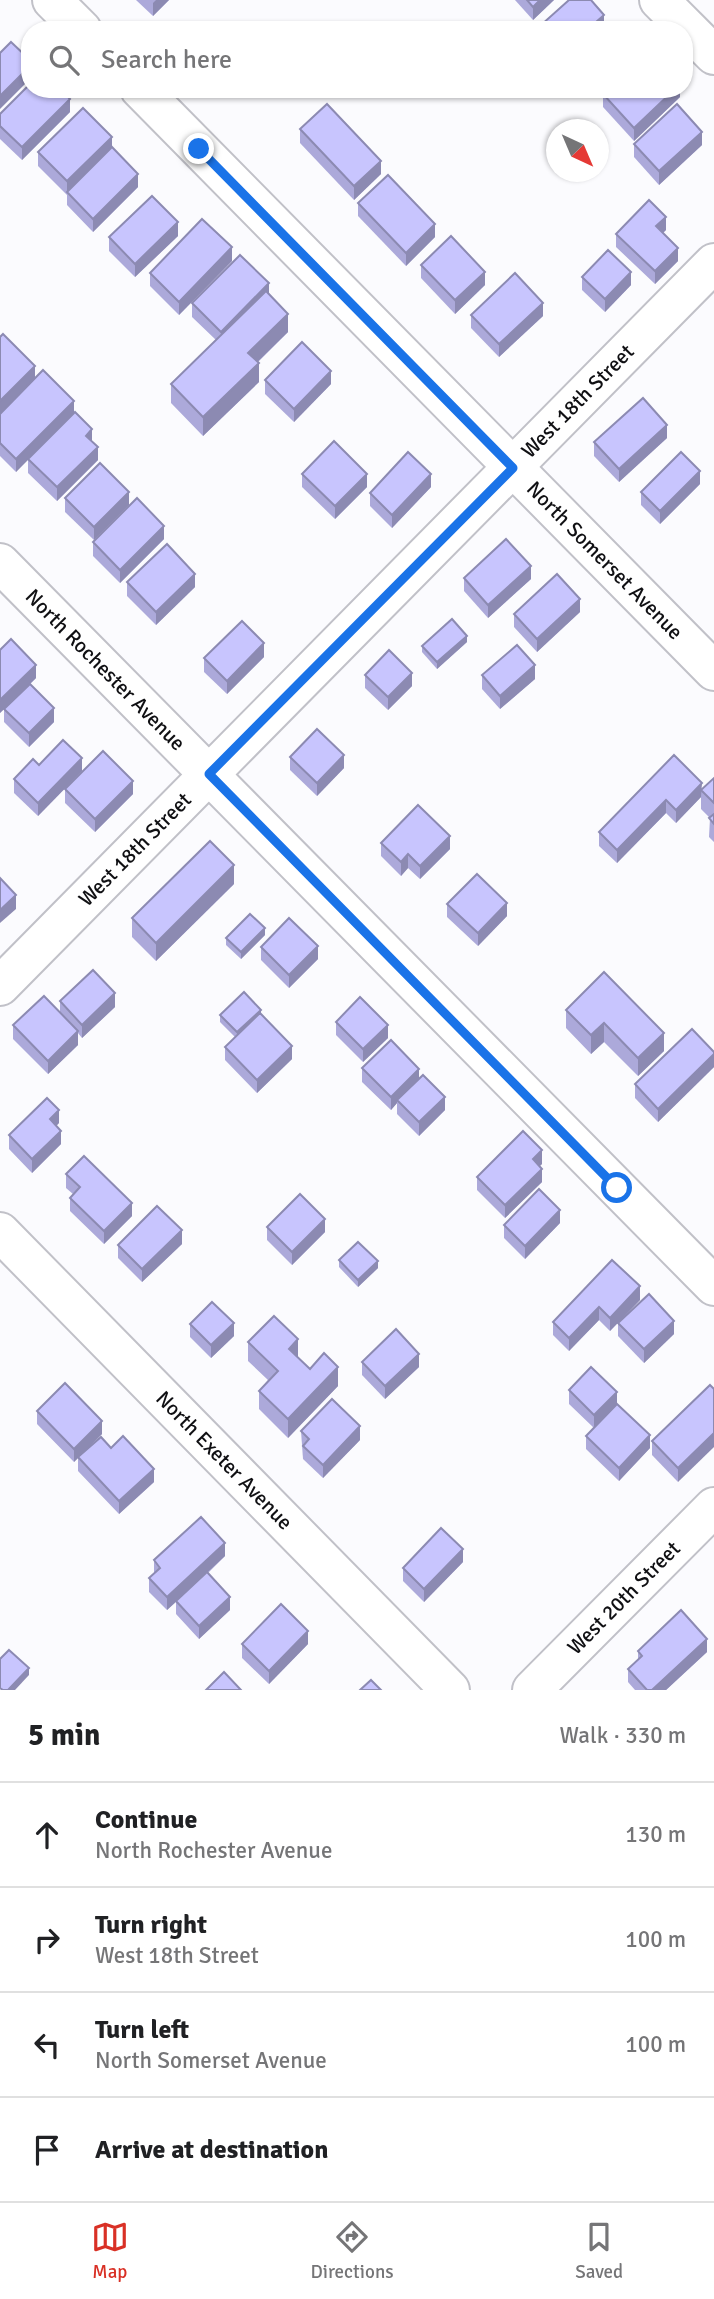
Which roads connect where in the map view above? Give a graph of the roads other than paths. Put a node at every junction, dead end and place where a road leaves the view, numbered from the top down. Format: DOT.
graph roads {
  1 [pos="52,0"];
  2 [pos="659,0"];
  3 [pos="73,21"];
  4 [pos="680,21"];
  5 [pos="693,34"];
  6 [pos="714,55"];
  7 [pos="149,98"];
  8 [pos="714,263"];
  9 [pos="513,468"];
  10 [pos="0,563"];
  11 [pos="714,671"];
  12 [pos="209,774"];
  13 [pos="0,986"];
  14 [pos="0,1231"];
  15 [pos="714,1286"];
  16 [pos="714,1507"];
  17 [pos="450,1690"];
  18 [pos="532,1690"];
  1 -- 3 [label="street"];
  2 -- 4 [label="street"];
  5 -- 6 [label="street"];
  7 -- 9 [label="street, North Somerset Avenue"];
  8 -- 9 [label="street, West 18th Street"];
  9 -- 11 [label="street, North Somerset Avenue"];
  9 -- 12 [label="street, West 18th Street"];
  10 -- 12 [label="street, North Rochester Avenue"];
  12 -- 13 [label="street, West 18th Street"];
  12 -- 15 [label="street, North Rochester Avenue"];
  14 -- 17 [label="street, North Exeter Avenue"];
  16 -- 18 [label="street, West 20th Street"];
}
